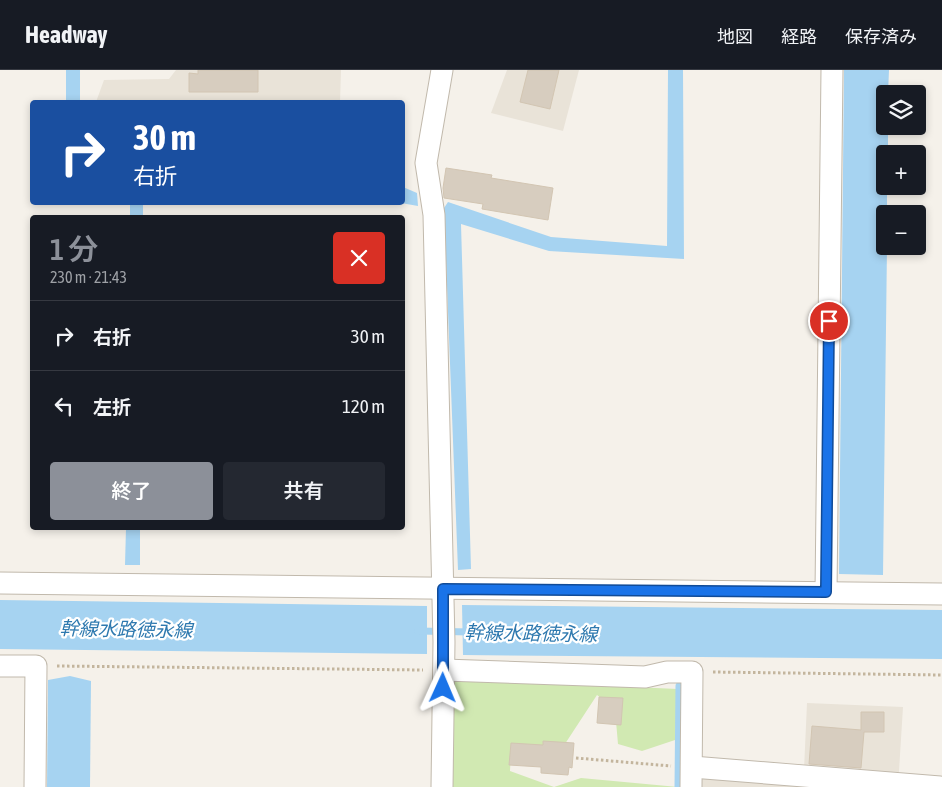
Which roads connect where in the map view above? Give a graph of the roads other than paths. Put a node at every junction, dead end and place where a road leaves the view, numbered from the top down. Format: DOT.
graph roads {
  1 [pos="442,70"];
  2 [pos="832,70"];
  3 [pos="0,583"];
  4 [pos="443,589"];
  5 [pos="826,592"];
  6 [pos="942,594"];
  7 [pos="0,666"];
  8 [pos="444,670"];
  9 [pos="686,774"];
  10 [pos="34,787"];
  11 [pos="442,787"];
  12 [pos="940,787"];
  1 -- 4 [label="street"];
  2 -- 5 [label="street"];
  3 -- 4 [label="street"];
  4 -- 5 [label="street"];
  4 -- 8 [label="street"];
  5 -- 6 [label="street"];
  7 -- 10 [label="street"];
  8 -- 9 [label="street"];
  8 -- 11 [label="street"];
  9 -- 12 [label="street"];
}
